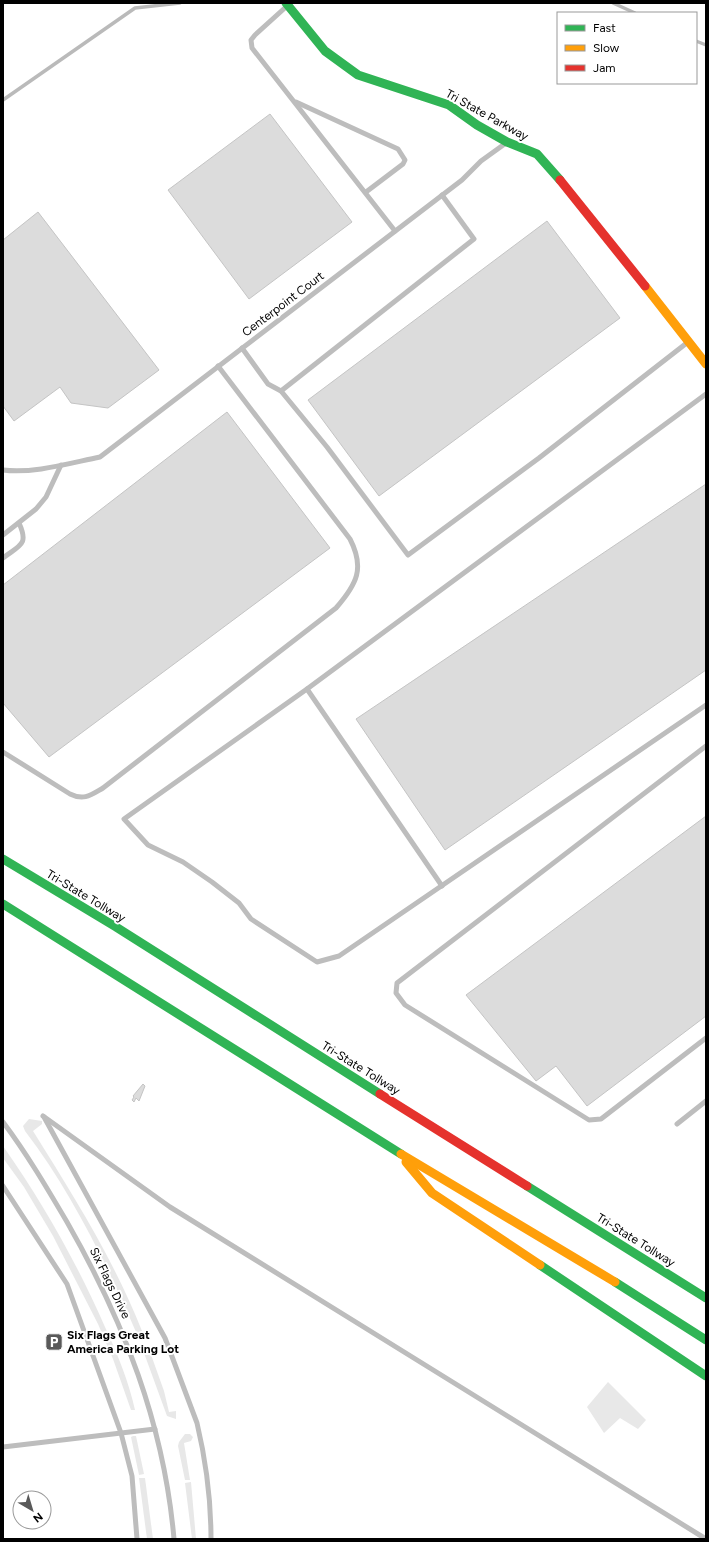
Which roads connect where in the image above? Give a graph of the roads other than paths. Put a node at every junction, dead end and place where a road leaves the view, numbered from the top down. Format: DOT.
graph roads {
  1 [pos="287,4"];
  2 [pos="295,102"];
  3 [pos="507,142"];
  4 [pos="366,192"];
  5 [pos="442,196"];
  6 [pos="395,231"];
  7 [pos="689,342"];
  8 [pos="242,348"];
  9 [pos="706,364"];
  10 [pos="218,366"];
  11 [pos="281,390"];
  12 [pos="706,394"];
  13 [pos="61,465"];
  14 [pos="3,470"];
  15 [pos="19,523"];
  16 [pos="3,535"];
  17 [pos="3,558"];
  18 [pos="307,689"];
  19 [pos="706,705"];
  20 [pos="706,746"];
  21 [pos="3,752"];
  22 [pos="3,859"];
  23 [pos="442,886"];
  24 [pos="3,904"];
  25 [pos="706,1038"];
  26 [pos="706,1101"];
  27 [pos="3,1122"];
  28 [pos="677,1124"];
  29 [pos="396,1151"];
  30 [pos="3,1186"];
  31 [pos="706,1298"];
  32 [pos="706,1340"];
  33 [pos="706,1376"];
  34 [pos="155,1429"];
  35 [pos="121,1434"];
  36 [pos="3,1447"];
  37 [pos="137,1539"];
  38 [pos="174,1539"];
  39 [pos="211,1539"];
  40 [pos="706,1539"];
  1 -- 2 [label="lane"];
  1 -- 3 [label="main road, Tri State Parkway"];
  2 -- 4 [label="lane"];
  2 -- 4 [label="lane"];
  3 -- 5 [label="lane, Centerpoint Court"];
  3 -- 7 [label="main road, Tri State Parkway"];
  4 -- 6 [label="lane"];
  5 -- 6 [label="lane, Centerpoint Court"];
  5 -- 11 [label="lane"];
  6 -- 8 [label="lane, Centerpoint Court"];
  7 -- 9 [label="main road, Tri State Parkway"];
  7 -- 11 [label="lane"];
  8 -- 10 [label="lane, Centerpoint Court"];
  8 -- 11 [label="lane"];
  10 -- 13 [label="lane, Centerpoint Court"];
  10 -- 21 [label="lane"];
  12 -- 18 [label="lane"];
  13 -- 14 [label="lane, Centerpoint Court"];
  13 -- 15 [label="lane"];
  15 -- 16 [label="lane"];
  15 -- 17 [label="lane"];
  18 -- 23 [label="lane"];
  18 -- 23 [label="lane"];
  19 -- 23 [label="lane"];
  20 -- 25 [label="lane"];
  22 -- 31 [label="main road, Tri-State Tollway"];
  24 -- 29 [label="main road"];
  26 -- 28 [label="lane"];
  27 -- 34 [label="lane, Six Flags Drive"];
  29 -- 32 [label="main road"];
  29 -- 33 [label="main road"];
  30 -- 35 [label="lane"];
  34 -- 35 [label="lane"];
  34 -- 38 [label="lane, Six Flags Drive"];
  35 -- 36 [label="lane"];
  35 -- 37 [label="lane"];
  39 -- 40 [label="lane"];
}
